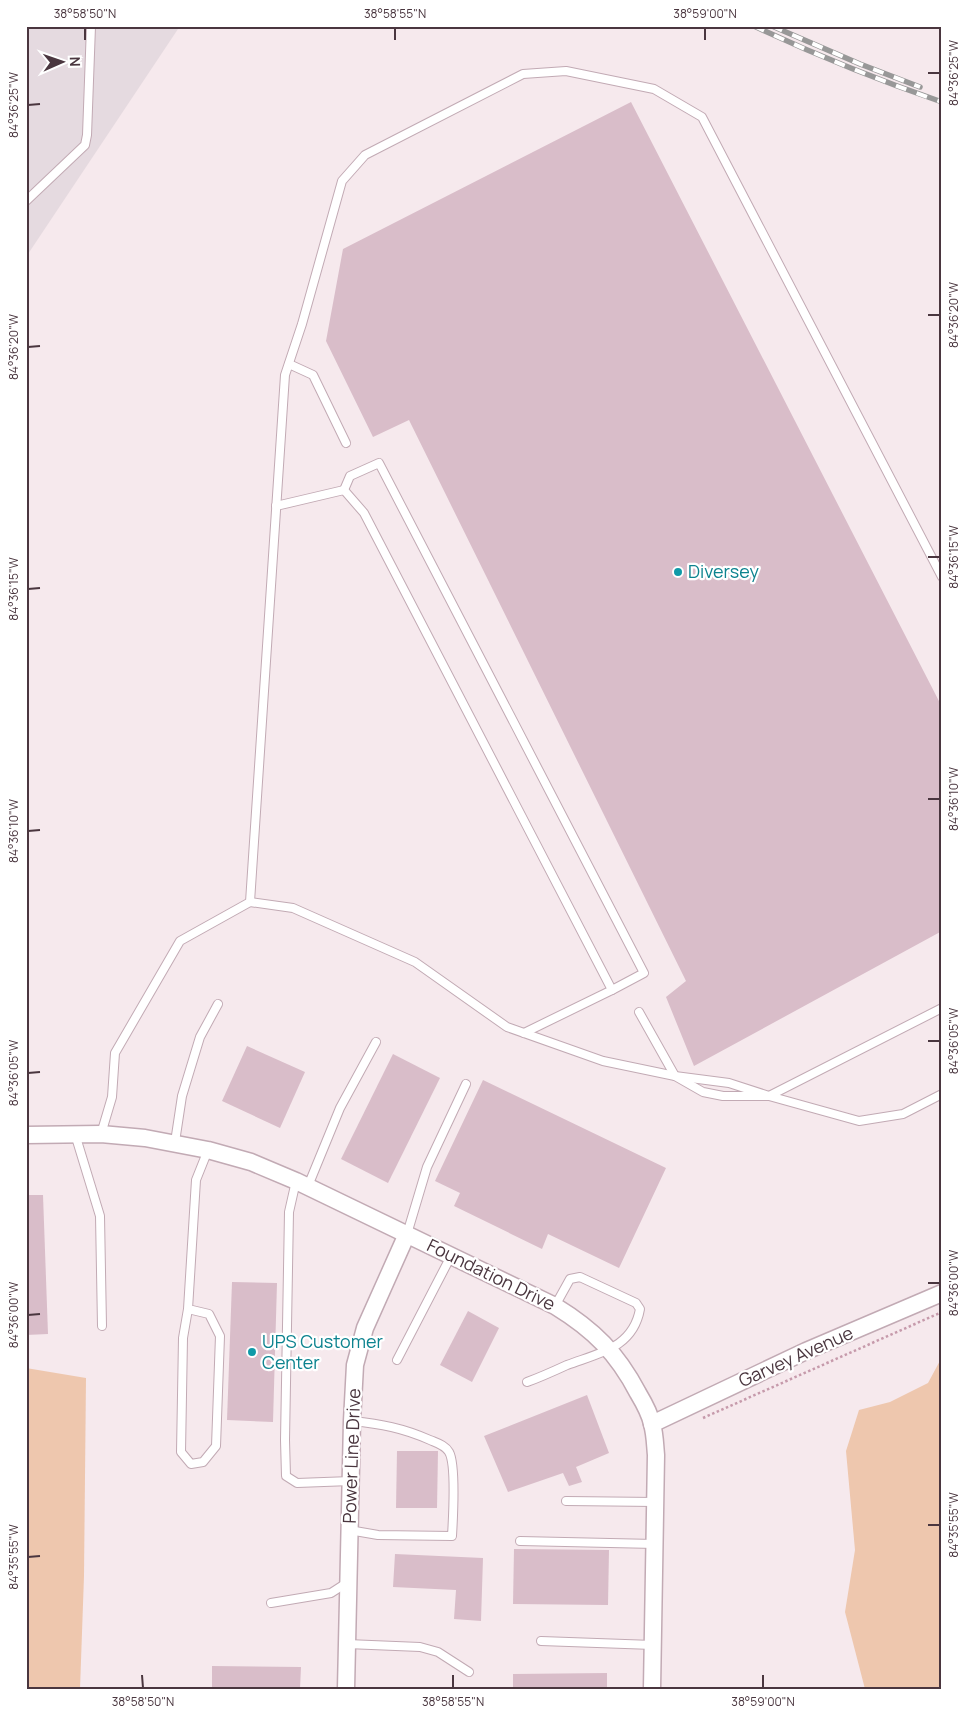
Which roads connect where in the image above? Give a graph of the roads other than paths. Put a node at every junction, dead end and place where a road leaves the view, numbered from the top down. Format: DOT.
graph roads {
  1 [pos="91,26"];
  2 [pos="26,201"];
  3 [pos="288,364"];
  4 [pos="346,443"];
  5 [pos="344,490"];
  6 [pos="276,506"];
  7 [pos="942,578"];
  8 [pos="250,902"];
  9 [pos="612,990"];
  10 [pos="218,1004"];
  11 [pos="942,1008"];
  12 [pos="639,1012"];
  13 [pos="524,1033"];
  14 [pos="376,1042"];
  15 [pos="676,1076"];
  16 [pos="466,1084"];
  17 [pos="942,1094"];
  18 [pos="769,1096"];
  19 [pos="75,1134"];
  20 [pos="101,1134"];
  21 [pos="26,1136"];
  22 [pos="175,1142"];
  23 [pos="208,1150"];
  24 [pos="302,1184"];
  25 [pos="407,1234"];
  26 [pos="451,1256"];
  27 [pos="942,1293"];
  28 [pos="555,1306"];
  29 [pos="188,1309"];
  30 [pos="102,1326"];
  31 [pos="610,1350"];
  32 [pos="396,1360"];
  33 [pos="528,1382"];
  34 [pos="352,1421"];
  35 [pos="652,1424"];
  36 [pos="350,1481"];
  37 [pos="566,1501"];
  38 [pos="656,1502"];
  39 [pos="349,1530"];
  40 [pos="520,1541"];
  41 [pos="654,1544"];
  42 [pos="348,1582"];
  43 [pos="271,1603"];
  44 [pos="541,1641"];
  45 [pos="347,1644"];
  46 [pos="653,1645"];
  47 [pos="469,1672"];
  48 [pos="346,1689"];
  49 [pos="652,1689"];
  1 -- 2 [label="lane"];
  3 -- 4 [label="lane"];
  3 -- 6 [label="lane"];
  3 -- 7 [label="lane"];
  5 -- 6 [label="lane"];
  5 -- 9 [label="lane"];
  5 -- 9 [label="lane"];
  6 -- 8 [label="lane"];
  8 -- 13 [label="lane"];
  8 -- 20 [label="lane"];
  9 -- 13 [label="lane"];
  10 -- 22 [label="lane"];
  11 -- 18 [label="lane"];
  12 -- 15 [label="lane"];
  13 -- 15 [label="lane"];
  14 -- 24 [label="lane"];
  15 -- 18 [label="lane"];
  15 -- 18 [label="lane"];
  16 -- 25 [label="lane"];
  17 -- 18 [label="lane"];
  19 -- 20 [label="street, Foundation Drive"];
  19 -- 21 [label="street, Foundation Drive"];
  19 -- 30 [label="lane"];
  20 -- 22 [label="street, Foundation Drive"];
  22 -- 23 [label="street, Foundation Drive"];
  23 -- 24 [label="street, Foundation Drive"];
  23 -- 29 [label="lane"];
  24 -- 25 [label="street, Foundation Drive"];
  24 -- 36 [label="lane"];
  25 -- 26 [label="street, Foundation Drive"];
  25 -- 34 [label="street, Power Line Drive"];
  26 -- 28 [label="street, Foundation Drive"];
  26 -- 32 [label="lane"];
  27 -- 35 [label="street, Garvey Avenue"];
  28 -- 31 [label="street, Foundation Drive"];
  28 -- 31 [label="lane"];
  29 -- 29 [label="lane"];
  31 -- 33 [label="lane"];
  31 -- 35 [label="street, Foundation Drive"];
  34 -- 36 [label="street, Power Line Drive"];
  34 -- 39 [label="lane"];
  35 -- 38 [label="street, Foundation Drive"];
  36 -- 39 [label="street, Power Line Drive"];
  37 -- 38 [label="lane"];
  38 -- 41 [label="street, Foundation Drive"];
  39 -- 42 [label="street, Power Line Drive"];
  40 -- 41 [label="lane"];
  41 -- 46 [label="street, Foundation Drive"];
  42 -- 43 [label="lane"];
  42 -- 45 [label="street, Power Line Drive"];
  44 -- 46 [label="lane"];
  45 -- 47 [label="lane"];
  45 -- 48 [label="street, Power Line Drive"];
  46 -- 49 [label="street, Foundation Drive"];
}
